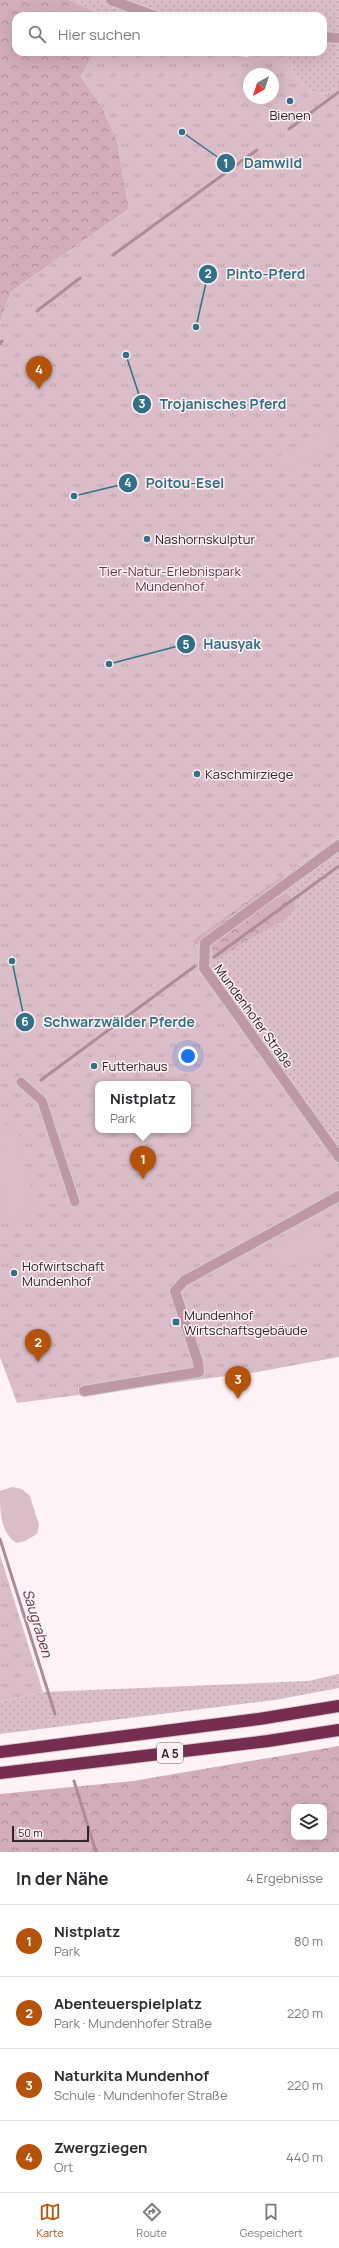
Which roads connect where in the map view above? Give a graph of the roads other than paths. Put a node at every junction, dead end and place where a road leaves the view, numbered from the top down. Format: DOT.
graph roads {
  1 [pos="111,0"];
  2 [pos="144,12"];
  3 [pos="327,37"];
  4 [pos="339,38"];
  5 [pos="339,845"];
  6 [pos="21,1082"];
  7 [pos="339,1156"];
  8 [pos="339,1196"];
  9 [pos="75,1202"];
  10 [pos="84,1391"];
  11 [pos="339,1706"];
  12 [pos="339,1730"];
  13 [pos="0,1752"];
  14 [pos="0,1773"];
  1 -- 2 [label="street"];
  3 -- 4 [label="street"];
  5 -- 7 [label="street, Mundenhofer Straße"];
  6 -- 9 [label="street"];
  8 -- 10 [label="street"];
  11 -- 13 [label="highway, A 5"];
  12 -- 14 [label="highway, A 5"];
}
